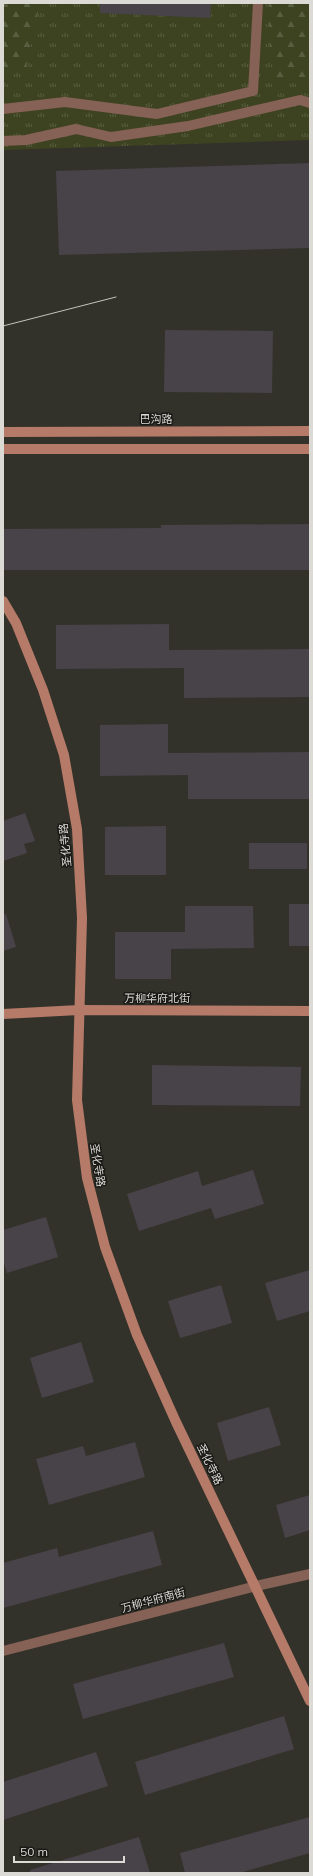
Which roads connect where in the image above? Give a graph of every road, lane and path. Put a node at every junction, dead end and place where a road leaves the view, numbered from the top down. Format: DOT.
graph roads {
  1 [pos="258,3"];
  2 [pos="310,103"];
  3 [pos="3,109"];
  4 [pos="3,141"];
  5 [pos="310,431"];
  6 [pos="3,432"];
  7 [pos="3,449"];
  8 [pos="310,449"];
  9 [pos="3,601"];
  10 [pos="79,1010"];
  11 [pos="310,1012"];
  12 [pos="3,1014"];
  13 [pos="310,1574"];
  14 [pos="256,1586"];
  15 [pos="3,1651"];
  16 [pos="310,1701"];
  1 -- 3 [label="street"];
  2 -- 4 [label="street"];
  5 -- 6 [label="street, 巴沟路"];
  7 -- 8 [label="street"];
  9 -- 10 [label="street, 圣化寺路"];
  10 -- 11 [label="street, 万柳华府北街"];
  10 -- 12 [label="street, 万柳华府北街"];
  10 -- 14 [label="street, 圣化寺路"];
  13 -- 14 [label="street, 万柳华府南街"];
  14 -- 15 [label="street, 万柳华府南街"];
  14 -- 16 [label="street, 圣化寺路"];
}
